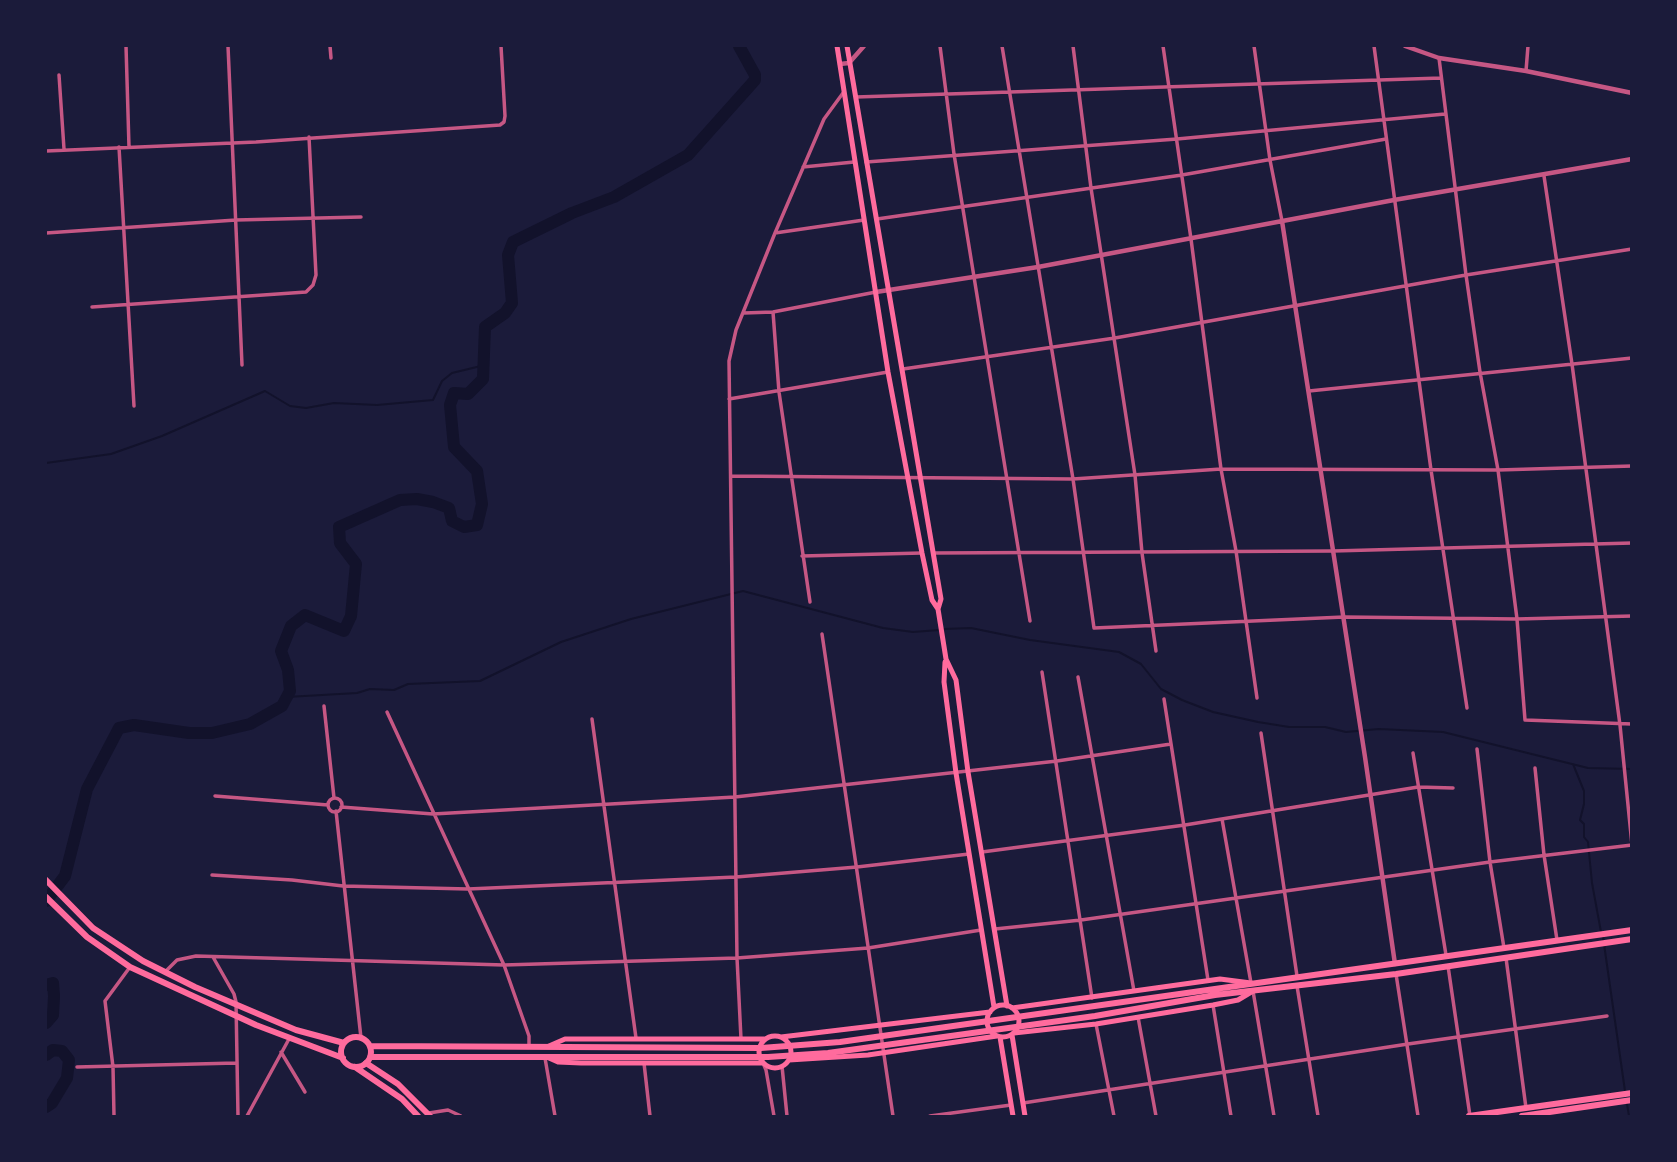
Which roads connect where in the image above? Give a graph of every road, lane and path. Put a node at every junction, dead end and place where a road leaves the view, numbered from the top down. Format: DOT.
graph roads {
  1 [pos="126,46"];
  2 [pos="228,46"];
  3 [pos="330,46"];
  4 [pos="501,46"];
  5 [pos="837,46"];
  6 [pos="847,46"];
  7 [pos="864,46"];
  8 [pos="940,46"];
  9 [pos="1002,46"];
  10 [pos="1073,46"];
  11 [pos="1163,46"];
  12 [pos="1254,46"];
  13 [pos="1374,46"];
  14 [pos="1405,46"];
  15 [pos="1528,46"];
  16 [pos="331,58"];
  17 [pos="1439,58"];
  18 [pos="849,63"];
  19 [pos="840,64"];
  20 [pos="1526,71"];
  21 [pos="59,75"];
  22 [pos="1441,78"];
  23 [pos="1378,80"];
  24 [pos="1261,84"];
  25 [pos="1169,87"];
  26 [pos="1078,90"];
  27 [pos="1008,91"];
  28 [pos="843,93"];
  29 [pos="1632,93"];
  30 [pos="948,94"];
  31 [pos="856,97"];
  32 [pos="1445,114"];
  33 [pos="1383,119"];
  34 [pos="1266,130"];
  35 [pos="309,137"];
  36 [pos="1177,139"];
  37 [pos="1387,139"];
  38 [pos="231,143"];
  39 [pos="1085,146"];
  40 [pos="119,147"];
  41 [pos="129,147"];
  42 [pos="1018,149"];
  43 [pos="64,150"];
  44 [pos="46,151"];
  45 [pos="954,154"];
  46 [pos="1632,159"];
  47 [pos="1270,160"];
  48 [pos="854,162"];
  49 [pos="866,162"];
  50 [pos="803,167"];
  51 [pos="1182,175"];
  52 [pos="1544,176"];
  53 [pos="1091,188"];
  54 [pos="1455,189"];
  55 [pos="1026,197"];
  56 [pos="1394,200"];
  57 [pos="964,208"];
  58 [pos="313,217"];
  59 [pos="361,217"];
  60 [pos="875,219"];
  61 [pos="236,220"];
  62 [pos="864,220"];
  63 [pos="1282,221"];
  64 [pos="124,228"];
  65 [pos="46,233"];
  66 [pos="775,233"];
  67 [pos="1191,239"];
  68 [pos="1632,249"];
  69 [pos="1102,254"];
  70 [pos="1557,262"];
  71 [pos="1038,267"];
  72 [pos="1466,275"];
  73 [pos="974,277"];
  74 [pos="1407,285"];
  75 [pos="887,290"];
  76 [pos="876,292"];
  77 [pos="240,298"];
  78 [pos="128,304"];
  79 [pos="92,307"];
  80 [pos="1294,307"];
  81 [pos="773,312"];
  82 [pos="743,313"];
  83 [pos="1202,323"];
  84 [pos="1115,338"];
  85 [pos="1050,348"];
  86 [pos="986,357"];
  87 [pos="1632,358"];
  88 [pos="1572,364"];
  89 [pos="242,365"];
  90 [pos="901,369"];
  91 [pos="888,372"];
  92 [pos="1480,372"];
  93 [pos="1420,378"];
  94 [pos="1309,391"];
  95 [pos="779,392"];
  96 [pos="729,399"];
  97 [pos="134,406"];
  98 [pos="1632,466"];
  99 [pos="1585,467"];
  100 [pos="1221,469"];
  101 [pos="1431,470"];
  102 [pos="1498,470"];
  103 [pos="1321,471"];
  104 [pos="1135,475"];
  105 [pos="730,476"];
  106 [pos="791,477"];
  107 [pos="920,478"];
  108 [pos="1007,478"];
  109 [pos="908,479"];
  110 [pos="1073,479"];
  111 [pos="1632,543"];
  112 [pos="1595,544"];
  113 [pos="1508,546"];
  114 [pos="1444,547"];
  115 [pos="1236,551"];
  116 [pos="1333,551"];
  117 [pos="1020,552"];
  118 [pos="922,553"];
  119 [pos="932,553"];
  120 [pos="1084,553"];
  121 [pos="1142,553"];
  122 [pos="802,556"];
  123 [pos="810,602"];
  124 [pos="938,610"];
  125 [pos="1604,616"];
  126 [pos="1632,616"];
  127 [pos="1344,617"];
  128 [pos="1454,618"];
  129 [pos="1517,619"];
  130 [pos="1030,621"];
  131 [pos="1247,623"];
  132 [pos="1153,626"];
  133 [pos="822,634"];
  134 [pos="1156,651"];
  135 [pos="946,659"];
  136 [pos="1042,672"];
  137 [pos="1078,677"];
  138 [pos="1257,698"];
  139 [pos="1164,699"];
  140 [pos="324,706"];
  141 [pos="1468,708"];
  142 [pos="387,712"];
  143 [pos="592,719"];
  144 [pos="1620,724"];
  145 [pos="1632,724"];
  146 [pos="1261,733"];
  147 [pos="1171,744"];
  148 [pos="1477,749"];
  149 [pos="1413,753"];
  150 [pos="1093,756"];
  151 [pos="1057,761"];
  152 [pos="1535,768"];
  153 [pos="968,772"];
  154 [pos="956,773"];
  155 [pos="846,785"];
  156 [pos="1418,787"];
  157 [pos="1453,788"];
  158 [pos="215,796"];
  159 [pos="1370,796"];
  160 [pos="735,797"];
  161 [pos="334,798"];
  162 [pos="604,804"];
  163 [pos="328,805"];
  164 [pos="341,807"];
  165 [pos="336,811"];
  166 [pos="1272,812"];
  167 [pos="433,814"];
  168 [pos="1222,819"];
  169 [pos="1185,825"];
  170 [pos="1106,836"];
  171 [pos="1069,841"];
  172 [pos="1632,845"];
  173 [pos="982,852"];
  174 [pos="969,854"];
  175 [pos="1544,855"];
  176 [pos="1490,862"];
  177 [pos="857,867"];
  178 [pos="1432,870"];
  179 [pos="212,874"];
  180 [pos="736,877"];
  181 [pos="1383,879"];
  182 [pos="47,881"];
  183 [pos="614,883"];
  184 [pos="343,886"];
  185 [pos="468,889"];
  186 [pos="1284,891"];
  187 [pos="46,897"];
  188 [pos="1237,897"];
  189 [pos="1196,903"];
  190 [pos="1118,914"];
  191 [pos="1081,920"];
  192 [pos="995,929"];
  193 [pos="982,930"];
  194 [pos="1632,930"];
  195 [pos="1632,939"];
  196 [pos="1557,940"];
  197 [pos="868,948"];
  198 [pos="1504,948"];
  199 [pos="213,957"];
  200 [pos="1447,957"];
  201 [pos="737,958"];
  202 [pos="1506,958"];
  203 [pos="353,961"];
  204 [pos="626,961"];
  205 [pos="1395,964"];
  206 [pos="504,965"];
  207 [pos="1448,966"];
  208 [pos="130,967"];
  209 [pos="164,972"];
  210 [pos="1395,974"];
  211 [pos="1297,976"];
  212 [pos="1208,980"];
  213 [pos="1251,982"];
  214 [pos="1297,986"];
  215 [pos="1134,991"];
  216 [pos="1253,991"];
  217 [pos="1093,998"];
  218 [pos="236,1002"];
  219 [pos="1213,1005"];
  220 [pos="994,1007"];
  221 [pos="1009,1007"];
  222 [pos="990,1012"];
  223 [pos="234,1016"];
  224 [pos="1607,1016"];
  225 [pos="1138,1017"];
  226 [pos="1096,1024"];
  227 [pos="880,1027"];
  228 [pos="1515,1030"];
  229 [pos="1013,1034"];
  230 [pos="998,1036"];
  231 [pos="781,1037"];
  232 [pos="361,1038"];
  233 [pos="636,1038"];
  234 [pos="1458,1038"];
  235 [pos="289,1039"];
  236 [pos="741,1039"];
  237 [pos="765,1040"];
  238 [pos="344,1043"];
  239 [pos="1408,1044"];
  240 [pos="370,1046"];
  241 [pos="529,1046"];
  242 [pos="548,1046"];
  243 [pos="281,1052"];
  244 [pos="884,1054"];
  245 [pos="342,1058"];
  246 [pos="547,1058"];
  247 [pos="1310,1059"];
  248 [pos="368,1060"];
  249 [pos="789,1060"];
  250 [pos="236,1063"];
  251 [pos="644,1063"];
  252 [pos="763,1063"];
  253 [pos="782,1066"];
  254 [pos="1267,1066"];
  255 [pos="78,1067"];
  256 [pos="113,1067"];
  257 [pos="355,1067"];
  258 [pos="1223,1072"];
  259 [pos="1151,1082"];
  260 [pos="1110,1089"];
  261 [pos="305,1092"];
  262 [pos="1631,1097"];
  263 [pos="1023,1103"];
  264 [pos="1011,1105"];
  265 [pos="1525,1114"];
  266 [pos="430,1115"];
  267 [pos="114,1116"];
  268 [pos="238,1116"];
  269 [pos="247,1116"];
  270 [pos="418,1116"];
  271 [pos="461,1116"];
  272 [pos="555,1116"];
  273 [pos="650,1116"];
  274 [pos="774,1116"];
  275 [pos="787,1116"];
  276 [pos="893,1116"];
  277 [pos="930,1116"];
  278 [pos="1013,1116"];
  279 [pos="1025,1116"];
  280 [pos="1114,1116"];
  281 [pos="1156,1116"];
  282 [pos="1230,1116"];
  283 [pos="1274,1116"];
  284 [pos="1318,1116"];
  285 [pos="1418,1116"];
  286 [pos="1470,1116"];
  1 -- 41 [label="street"];
  2 -- 38 [label="street"];
  3 -- 16 [label="street"];
  4 -- 35 [label="street"];
  5 -- 19 [label="main road"];
  6 -- 18 [label="main road"];
  7 -- 18 [label="street"];
  8 -- 30 [label="street"];
  9 -- 27 [label="street"];
  10 -- 26 [label="street"];
  11 -- 25 [label="street"];
  12 -- 24 [label="street"];
  13 -- 23 [label="street"];
  14 -- 17 [label="street"];
  15 -- 20 [label="street"];
  17 -- 20 [label="street"];
  17 -- 22 [label="street"];
  18 -- 19 [label="street"];
  18 -- 31 [label="main road"];
  19 -- 28 [label="main road"];
  20 -- 29 [label="street"];
  21 -- 43 [label="street"];
  22 -- 23 [label="street"];
  22 -- 32 [label="street"];
  23 -- 24 [label="street"];
  23 -- 33 [label="street"];
  24 -- 25 [label="street"];
  24 -- 34 [label="street"];
  25 -- 26 [label="street"];
  25 -- 36 [label="street"];
  26 -- 27 [label="street"];
  26 -- 39 [label="street"];
  27 -- 30 [label="street"];
  27 -- 42 [label="street"];
  28 -- 48 [label="main road"];
  28 -- 50 [label="street"];
  30 -- 31 [label="street"];
  30 -- 45 [label="street"];
  31 -- 49 [label="main road"];
  32 -- 33 [label="street"];
  32 -- 54 [label="street"];
  33 -- 34 [label="street"];
  33 -- 37 [label="street"];
  34 -- 36 [label="street"];
  34 -- 47 [label="street"];
  35 -- 38 [label="street"];
  35 -- 58 [label="street"];
  36 -- 39 [label="street"];
  36 -- 51 [label="street"];
  37 -- 47 [label="street"];
  37 -- 56 [label="street"];
  38 -- 41 [label="street"];
  38 -- 61 [label="street"];
  39 -- 42 [label="street"];
  39 -- 53 [label="street"];
  40 -- 41 [label="street"];
  40 -- 43 [label="street"];
  40 -- 64 [label="street"];
  42 -- 45 [label="street"];
  42 -- 55 [label="street"];
  43 -- 44 [label="street"];
  45 -- 49 [label="street"];
  45 -- 57 [label="street"];
  46 -- 52 [label="street"];
  47 -- 51 [label="street"];
  47 -- 63 [label="street"];
  48 -- 50 [label="street"];
  48 -- 62 [label="main road"];
  49 -- 60 [label="main road"];
  50 -- 66 [label="street"];
  51 -- 53 [label="street"];
  51 -- 67 [label="street"];
  52 -- 54 [label="street"];
  52 -- 70 [label="street"];
  53 -- 55 [label="street"];
  53 -- 69 [label="street"];
  54 -- 56 [label="street"];
  54 -- 72 [label="street"];
  55 -- 57 [label="street"];
  55 -- 71 [label="street"];
  56 -- 63 [label="street"];
  56 -- 74 [label="street"];
  57 -- 60 [label="street"];
  57 -- 73 [label="street"];
  58 -- 59 [label="street"];
  58 -- 61 [label="street"];
  58 -- 77 [label="street"];
  60 -- 75 [label="main road"];
  61 -- 64 [label="street"];
  61 -- 77 [label="street"];
  62 -- 66 [label="street"];
  62 -- 76 [label="main road"];
  63 -- 67 [label="street"];
  63 -- 80 [label="street"];
  64 -- 65 [label="street"];
  64 -- 78 [label="street"];
  66 -- 82 [label="street"];
  67 -- 69 [label="street"];
  67 -- 83 [label="street"];
  68 -- 70 [label="street"];
  69 -- 71 [label="street"];
  69 -- 84 [label="street"];
  70 -- 72 [label="street"];
  70 -- 88 [label="street"];
  71 -- 73 [label="street"];
  71 -- 85 [label="street"];
  72 -- 74 [label="street"];
  72 -- 92 [label="street"];
  73 -- 75 [label="street"];
  73 -- 86 [label="street"];
  74 -- 80 [label="street"];
  74 -- 93 [label="street"];
  75 -- 76 [label="street"];
  75 -- 90 [label="main road"];
  76 -- 81 [label="street"];
  76 -- 91 [label="main road"];
  77 -- 78 [label="street"];
  77 -- 89 [label="street"];
  78 -- 79 [label="street"];
  78 -- 97 [label="street"];
  80 -- 83 [label="street"];
  80 -- 94 [label="street"];
  81 -- 82 [label="street"];
  81 -- 95 [label="street"];
  82 -- 96 [label="street"];
  83 -- 84 [label="street"];
  83 -- 100 [label="street"];
  84 -- 85 [label="street"];
  84 -- 104 [label="street"];
  85 -- 86 [label="street"];
  85 -- 110 [label="street"];
  86 -- 90 [label="street"];
  86 -- 108 [label="street"];
  87 -- 88 [label="street"];
  88 -- 92 [label="street"];
  88 -- 99 [label="street"];
  90 -- 107 [label="main road"];
  91 -- 95 [label="street"];
  91 -- 109 [label="main road"];
  92 -- 93 [label="street"];
  92 -- 102 [label="street"];
  93 -- 94 [label="street"];
  93 -- 101 [label="street"];
  94 -- 103 [label="street"];
  95 -- 96 [label="street"];
  95 -- 106 [label="street"];
  96 -- 105 [label="street"];
  98 -- 99 [label="street"];
  99 -- 102 [label="street"];
  99 -- 112 [label="street"];
  100 -- 103 [label="street"];
  100 -- 104 [label="street"];
  100 -- 115 [label="street"];
  101 -- 102 [label="street"];
  101 -- 103 [label="street"];
  101 -- 114 [label="street"];
  102 -- 113 [label="street"];
  103 -- 116 [label="street"];
  104 -- 110 [label="street"];
  104 -- 121 [label="street"];
  105 -- 106 [label="street"];
  105 -- 160 [label="street"];
  106 -- 109 [label="street"];
  106 -- 122 [label="street"];
  107 -- 108 [label="street"];
  107 -- 109 [label="street"];
  107 -- 119 [label="main road"];
  108 -- 110 [label="street"];
  108 -- 117 [label="street"];
  109 -- 118 [label="main road"];
  110 -- 120 [label="street"];
  111 -- 112 [label="street"];
  112 -- 113 [label="street"];
  112 -- 125 [label="street"];
  113 -- 114 [label="street"];
  113 -- 129 [label="street"];
  114 -- 116 [label="street"];
  114 -- 128 [label="street"];
  115 -- 116 [label="street"];
  115 -- 121 [label="street"];
  115 -- 131 [label="street"];
  116 -- 127 [label="street"];
  117 -- 119 [label="street"];
  117 -- 120 [label="street"];
  117 -- 130 [label="street"];
  118 -- 122 [label="street"];
  118 -- 124 [label="main road"];
  119 -- 124 [label="main road"];
  120 -- 121 [label="street"];
  120 -- 132 [label="street"];
  121 -- 132 [label="street"];
  122 -- 123 [label="street"];
  124 -- 135 [label="main road"];
  125 -- 126 [label="street"];
  125 -- 129 [label="street"];
  125 -- 144 [label="street"];
  127 -- 128 [label="street"];
  127 -- 131 [label="street"];
  127 -- 159 [label="street"];
  128 -- 129 [label="street"];
  128 -- 141 [label="street"];
  129 -- 144 [label="street"];
  131 -- 132 [label="street"];
  131 -- 138 [label="street"];
  132 -- 134 [label="street"];
  133 -- 155 [label="street"];
  135 -- 153 [label="main road"];
  135 -- 154 [label="main road"];
  136 -- 151 [label="street"];
  137 -- 150 [label="street"];
  139 -- 147 [label="street"];
  140 -- 161 [label="street"];
  142 -- 167 [label="street"];
  143 -- 162 [label="street"];
  144 -- 145 [label="street"];
  144 -- 172 [label="street"];
  146 -- 166 [label="street"];
  147 -- 150 [label="street"];
  147 -- 169 [label="street"];
  148 -- 176 [label="street"];
  149 -- 156 [label="street"];
  150 -- 151 [label="street"];
  150 -- 170 [label="street"];
  151 -- 153 [label="street"];
  151 -- 171 [label="street"];
  152 -- 175 [label="street"];
  153 -- 154 [label="street"];
  153 -- 173 [label="main road"];
  154 -- 155 [label="street"];
  154 -- 174 [label="main road"];
  155 -- 160 [label="street"];
  155 -- 177 [label="street"];
  156 -- 157 [label="street"];
  156 -- 159 [label="street"];
  156 -- 178 [label="street"];
  158 -- 163 [label="street"];
  159 -- 166 [label="street"];
  159 -- 181 [label="street"];
  160 -- 162 [label="street"];
  160 -- 180 [label="street"];
  161 -- 163 [label="street"];
  161 -- 164 [label="street"];
  162 -- 167 [label="street"];
  162 -- 183 [label="street"];
  163 -- 165 [label="street"];
  164 -- 165 [label="street"];
  164 -- 167 [label="street"];
  165 -- 184 [label="street"];
  166 -- 168 [label="street"];
  166 -- 186 [label="street"];
  167 -- 185 [label="street"];
  168 -- 169 [label="street"];
  168 -- 188 [label="street"];
  169 -- 170 [label="street"];
  169 -- 189 [label="street"];
  170 -- 171 [label="street"];
  170 -- 190 [label="street"];
  171 -- 173 [label="street"];
  171 -- 191 [label="street"];
  172 -- 175 [label="street"];
  173 -- 192 [label="main road"];
  174 -- 177 [label="street"];
  174 -- 193 [label="main road"];
  175 -- 176 [label="street"];
  175 -- 196 [label="street"];
  176 -- 178 [label="street"];
  176 -- 198 [label="street"];
  177 -- 180 [label="street"];
  177 -- 197 [label="street"];
  178 -- 181 [label="street"];
  178 -- 200 [label="street"];
  179 -- 184 [label="street"];
  180 -- 183 [label="street"];
  180 -- 201 [label="street"];
  181 -- 186 [label="street"];
  181 -- 205 [label="street"];
  182 -- 209 [label="main road"];
  183 -- 185 [label="street"];
  183 -- 204 [label="street"];
  184 -- 185 [label="street"];
  184 -- 203 [label="street"];
  185 -- 206 [label="street"];
  186 -- 188 [label="street"];
  186 -- 211 [label="street"];
  187 -- 208 [label="main road"];
  188 -- 189 [label="street"];
  188 -- 213 [label="street"];
  189 -- 190 [label="street"];
  189 -- 212 [label="street"];
  190 -- 191 [label="street"];
  190 -- 215 [label="street"];
  191 -- 192 [label="street"];
  191 -- 217 [label="street"];
  192 -- 221 [label="main road"];
  193 -- 197 [label="street"];
  193 -- 220 [label="main road"];
  194 -- 196 [label="main road"];
  195 -- 202 [label="main road"];
  196 -- 198 [label="main road"];
  197 -- 201 [label="street"];
  197 -- 227 [label="street"];
  198 -- 200 [label="main road"];
  199 -- 203 [label="street"];
  199 -- 209 [label="street"];
  199 -- 218 [label="street"];
  200 -- 205 [label="main road"];
  201 -- 204 [label="street"];
  201 -- 236 [label="street"];
  202 -- 207 [label="main road"];
  202 -- 228 [label="street"];
  203 -- 206 [label="street"];
  203 -- 232 [label="street"];
  204 -- 206 [label="street"];
  204 -- 233 [label="street"];
  205 -- 211 [label="main road"];
  206 -- 241 [label="street"];
  207 -- 210 [label="main road"];
  207 -- 234 [label="street"];
  208 -- 223 [label="main road"];
  208 -- 256 [label="street"];
  209 -- 218 [label="main road"];
  210 -- 214 [label="main road"];
  210 -- 239 [label="street"];
  211 -- 213 [label="main road"];
  212 -- 213 [label="main road"];
  212 -- 215 [label="main road"];
  213 -- 242 [label="main road"];
  214 -- 216 [label="main road"];
  214 -- 247 [label="street"];
  215 -- 217 [label="main road"];
  216 -- 219 [label="main road"];
  216 -- 246 [label="main road"];
  216 -- 254 [label="street"];
  217 -- 221 [label="main road"];
  218 -- 223 [label="street"];
  218 -- 238 [label="main road"];
  219 -- 225 [label="main road"];
  219 -- 258 [label="street"];
  220 -- 221 [label="main road"];
  220 -- 222 [label="main road"];
  221 -- 229 [label="main road"];
  222 -- 227 [label="main road"];
  222 -- 230 [label="main road"];
  223 -- 235 [label="main road"];
  223 -- 250 [label="street"];
  224 -- 228 [label="street"];
  225 -- 226 [label="main road"];
  225 -- 259 [label="street"];
  226 -- 229 [label="main road"];
  226 -- 260 [label="street"];
  227 -- 231 [label="main road"];
  227 -- 244 [label="street"];
  228 -- 234 [label="street"];
  228 -- 265 [label="street"];
  229 -- 230 [label="main road"];
  229 -- 263 [label="main road"];
  230 -- 244 [label="main road"];
  230 -- 264 [label="main road"];
  231 -- 237 [label="main road"];
  231 -- 249 [label="main road"];
  232 -- 238 [label="main road"];
  232 -- 240 [label="main road"];
  233 -- 236 [label="main road"];
  233 -- 242 [label="main road"];
  234 -- 239 [label="street"];
  234 -- 286 [label="street"];
  235 -- 243 [label="street"];
  235 -- 245 [label="main road"];
  236 -- 237 [label="main road"];
  237 -- 252 [label="main road"];
  238 -- 245 [label="main road"];
  239 -- 247 [label="street"];
  239 -- 285 [label="street"];
  240 -- 241 [label="main road"];
  240 -- 248 [label="main road"];
  241 -- 242 [label="main road"];
  243 -- 261 [label="street"];
  243 -- 269 [label="street"];
  244 -- 249 [label="main road"];
  244 -- 276 [label="street"];
  245 -- 257 [label="main road"];
  246 -- 248 [label="main road"];
  246 -- 251 [label="main road"];
  246 -- 272 [label="street"];
  247 -- 254 [label="street"];
  247 -- 284 [label="street"];
  248 -- 257 [label="main road"];
  248 -- 266 [label="main road"];
  249 -- 253 [label="main road"];
  250 -- 256 [label="street"];
  250 -- 268 [label="street"];
  251 -- 252 [label="main road"];
  251 -- 273 [label="street"];
  252 -- 253 [label="main road"];
  252 -- 274 [label="street"];
  253 -- 275 [label="street"];
  254 -- 258 [label="street"];
  254 -- 283 [label="street"];
  255 -- 256 [label="street"];
  256 -- 267 [label="street"];
  257 -- 270 [label="main road"];
  258 -- 259 [label="street"];
  258 -- 282 [label="street"];
  259 -- 260 [label="street"];
  259 -- 281 [label="street"];
  260 -- 263 [label="street"];
  260 -- 280 [label="street"];
  262 -- 265 [label="main road"];
  263 -- 279 [label="main road"];
  264 -- 277 [label="street"];
  264 -- 278 [label="main road"];
  265 -- 286 [label="main road"];
  266 -- 271 [label="street"];
}
